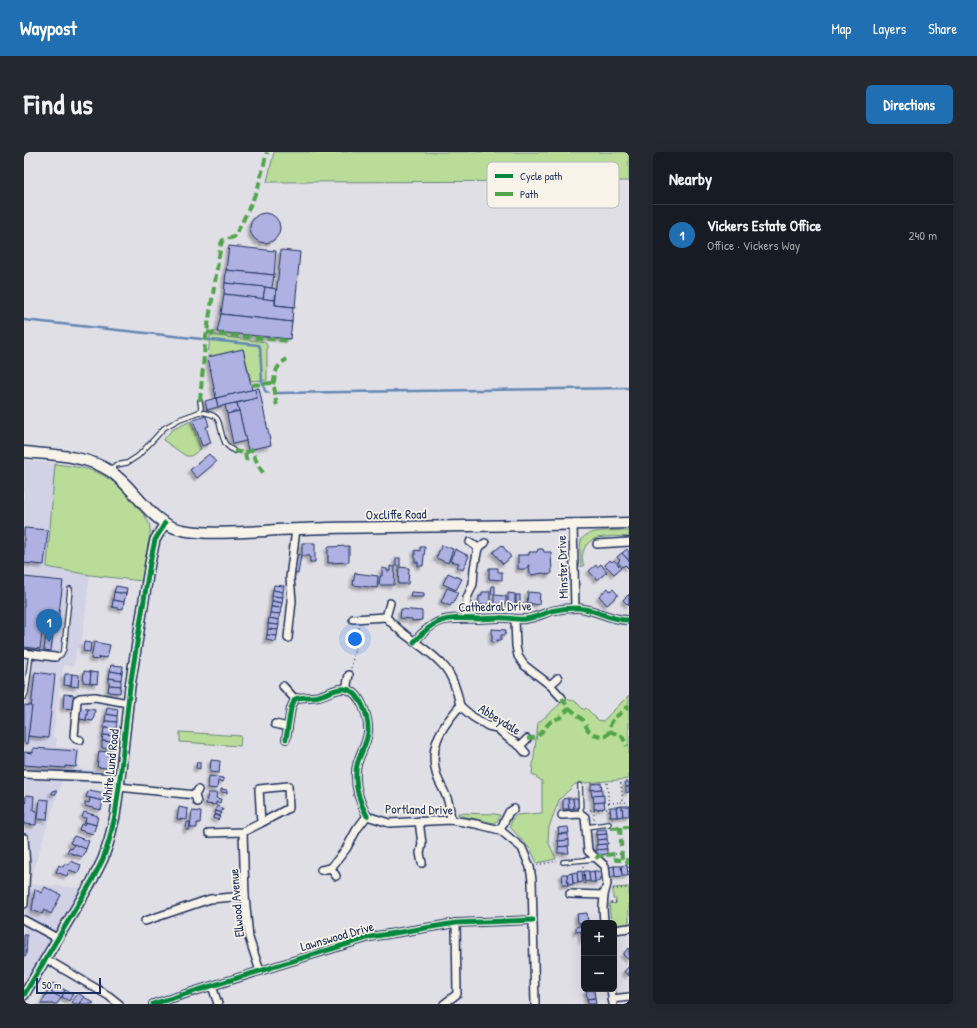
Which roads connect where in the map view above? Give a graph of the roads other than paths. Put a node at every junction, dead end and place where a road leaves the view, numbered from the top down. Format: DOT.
graph roads {
  1 [pos="200,401"];
  2 [pos="199,412"];
  3 [pos="24,452"];
  4 [pos="234,452"];
  5 [pos="109,470"];
  6 [pos="165,523"];
  7 [pos="629,523"];
  8 [pos="572,525"];
  9 [pos="296,529"];
  10 [pos="470,542"];
  11 [pos="629,542"];
  12 [pos="485,543"];
  13 [pos="597,544"];
  14 [pos="478,548"];
  15 [pos="70,589"];
  16 [pos="390,603"];
  17 [pos="575,608"];
  18 [pos="386,617"];
  19 [pos="466,618"];
  20 [pos="515,619"];
  21 [pos="629,620"];
  22 [pos="358,621"];
  23 [pos="288,638"];
  24 [pos="414,642"];
  25 [pos="28,653"];
  26 [pos="55,657"];
  27 [pos="349,675"];
  28 [pos="558,678"];
  29 [pos="550,685"];
  30 [pos="286,686"];
  31 [pos="346,689"];
  32 [pos="24,697"];
  33 [pos="562,698"];
  34 [pos="295,699"];
  35 [pos="128,703"];
  36 [pos="460,706"];
  37 [pos="276,724"];
  38 [pos="288,727"];
  39 [pos="527,738"];
  40 [pos="286,739"];
  41 [pos="80,740"];
  42 [pos="520,746"];
  43 [pos="526,753"];
  44 [pos="24,774"];
  45 [pos="120,782"];
  46 [pos="580,785"];
  47 [pos="197,796"];
  48 [pos="510,810"];
  49 [pos="582,812"];
  50 [pos="562,815"];
  51 [pos="367,816"];
  52 [pos="451,820"];
  53 [pos="419,821"];
  54 [pos="261,823"];
  55 [pos="610,824"];
  56 [pos="586,827"];
  57 [pos="500,830"];
  58 [pos="209,832"];
  59 [pos="243,832"];
  60 [pos="24,838"];
  61 [pos="596,859"];
  62 [pos="563,862"];
  63 [pos="330,868"];
  64 [pos="322,870"];
  65 [pos="418,870"];
  66 [pos="336,876"];
  67 [pos="605,892"];
  68 [pos="570,894"];
  69 [pos="245,896"];
  70 [pos="24,904"];
  71 [pos="24,920"];
  72 [pos="533,920"];
  73 [pos="604,920"];
  74 [pos="145,921"];
  75 [pos="456,923"];
  76 [pos="629,928"];
  77 [pos="617,930"];
  78 [pos="57,938"];
  79 [pos="46,959"];
  80 [pos="260,971"];
  81 [pos="212,986"];
  82 [pos="24,994"];
  83 [pos="629,997"];
  84 [pos="612,1001"];
  85 [pos="119,1004"];
  86 [pos="153,1004"];
  87 [pos="218,1004"];
  88 [pos="444,1004"];
  89 [pos="535,1004"];
  1 -- 2 [label="lane"];
  2 -- 4 [label="lane"];
  2 -- 5 [label="lane"];
  3 -- 5 [label="main road, Oxcliffe Road"];
  5 -- 6 [label="main road, Oxcliffe Road"];
  6 -- 9 [label="main road, Oxcliffe Road"];
  6 -- 35 [label="street, White Lund Road"];
  7 -- 8 [label="main road, Oxcliffe Road"];
  8 -- 9 [label="main road, Oxcliffe Road"];
  8 -- 17 [label="street, Minster Drive"];
  9 -- 23 [label="street"];
  10 -- 14 [label="street"];
  11 -- 13 [label="street"];
  12 -- 14 [label="street"];
  14 -- 19 [label="street"];
  15 -- 26 [label="lane"];
  16 -- 18 [label="street"];
  17 -- 20 [label="street, Cathedral Drive"];
  17 -- 21 [label="street, Cathedral Drive"];
  18 -- 22 [label="street"];
  18 -- 24 [label="street"];
  19 -- 20 [label="street, Cathedral Drive"];
  19 -- 24 [label="street, Cathedral Drive"];
  20 -- 29 [label="street"];
  24 -- 36 [label="street"];
  25 -- 26 [label="street"];
  25 -- 32 [label="lane"];
  27 -- 31 [label="street"];
  28 -- 29 [label="street"];
  29 -- 33 [label="street"];
  30 -- 34 [label="street"];
  31 -- 34 [label="street"];
  31 -- 51 [label="street"];
  34 -- 38 [label="street"];
  35 -- 41 [label="street"];
  35 -- 45 [label="street, White Lund Road"];
  36 -- 42 [label="street, Abbeydale"];
  36 -- 52 [label="street"];
  37 -- 38 [label="street"];
  38 -- 40 [label="street"];
  39 -- 42 [label="street"];
  42 -- 43 [label="street, Abbeydale"];
  44 -- 45 [label="street"];
  45 -- 47 [label="street"];
  45 -- 78 [label="street, White Lund Road"];
  46 -- 49 [label="lane"];
  48 -- 57 [label="street"];
  49 -- 50 [label="street"];
  49 -- 56 [label="street"];
  51 -- 53 [label="street, Portland Drive"];
  51 -- 63 [label="street"];
  52 -- 53 [label="street, Portland Drive"];
  52 -- 57 [label="street, Portland Drive"];
  53 -- 65 [label="street"];
  54 -- 54 [label="street"];
  54 -- 59 [label="street"];
  55 -- 56 [label="lane"];
  56 -- 61 [label="street"];
  57 -- 72 [label="street, Portland Drive"];
  58 -- 59 [label="street"];
  59 -- 69 [label="street, Ellwood Avenue"];
  60 -- 70 [label="street"];
  61 -- 62 [label="lane"];
  61 -- 67 [label="street"];
  63 -- 64 [label="street"];
  63 -- 66 [label="street"];
  67 -- 68 [label="street"];
  67 -- 73 [label="street"];
  69 -- 74 [label="street"];
  69 -- 80 [label="street, Ellwood Avenue"];
  71 -- 78 [label="street"];
  72 -- 75 [label="street, Lawnswood Drive"];
  72 -- 89 [label="street, Portland Drive"];
  75 -- 80 [label="street, Lawnswood Drive"];
  75 -- 88 [label="street"];
  76 -- 77 [label="street"];
  78 -- 79 [label="street, White Lund Road"];
  79 -- 82 [label="street, White Lund Road"];
  79 -- 85 [label="street"];
  80 -- 81 [label="street, Lawnswood Drive"];
  81 -- 86 [label="street, Lawnswood Drive"];
  81 -- 87 [label="street"];
  83 -- 84 [label="street"];
}
